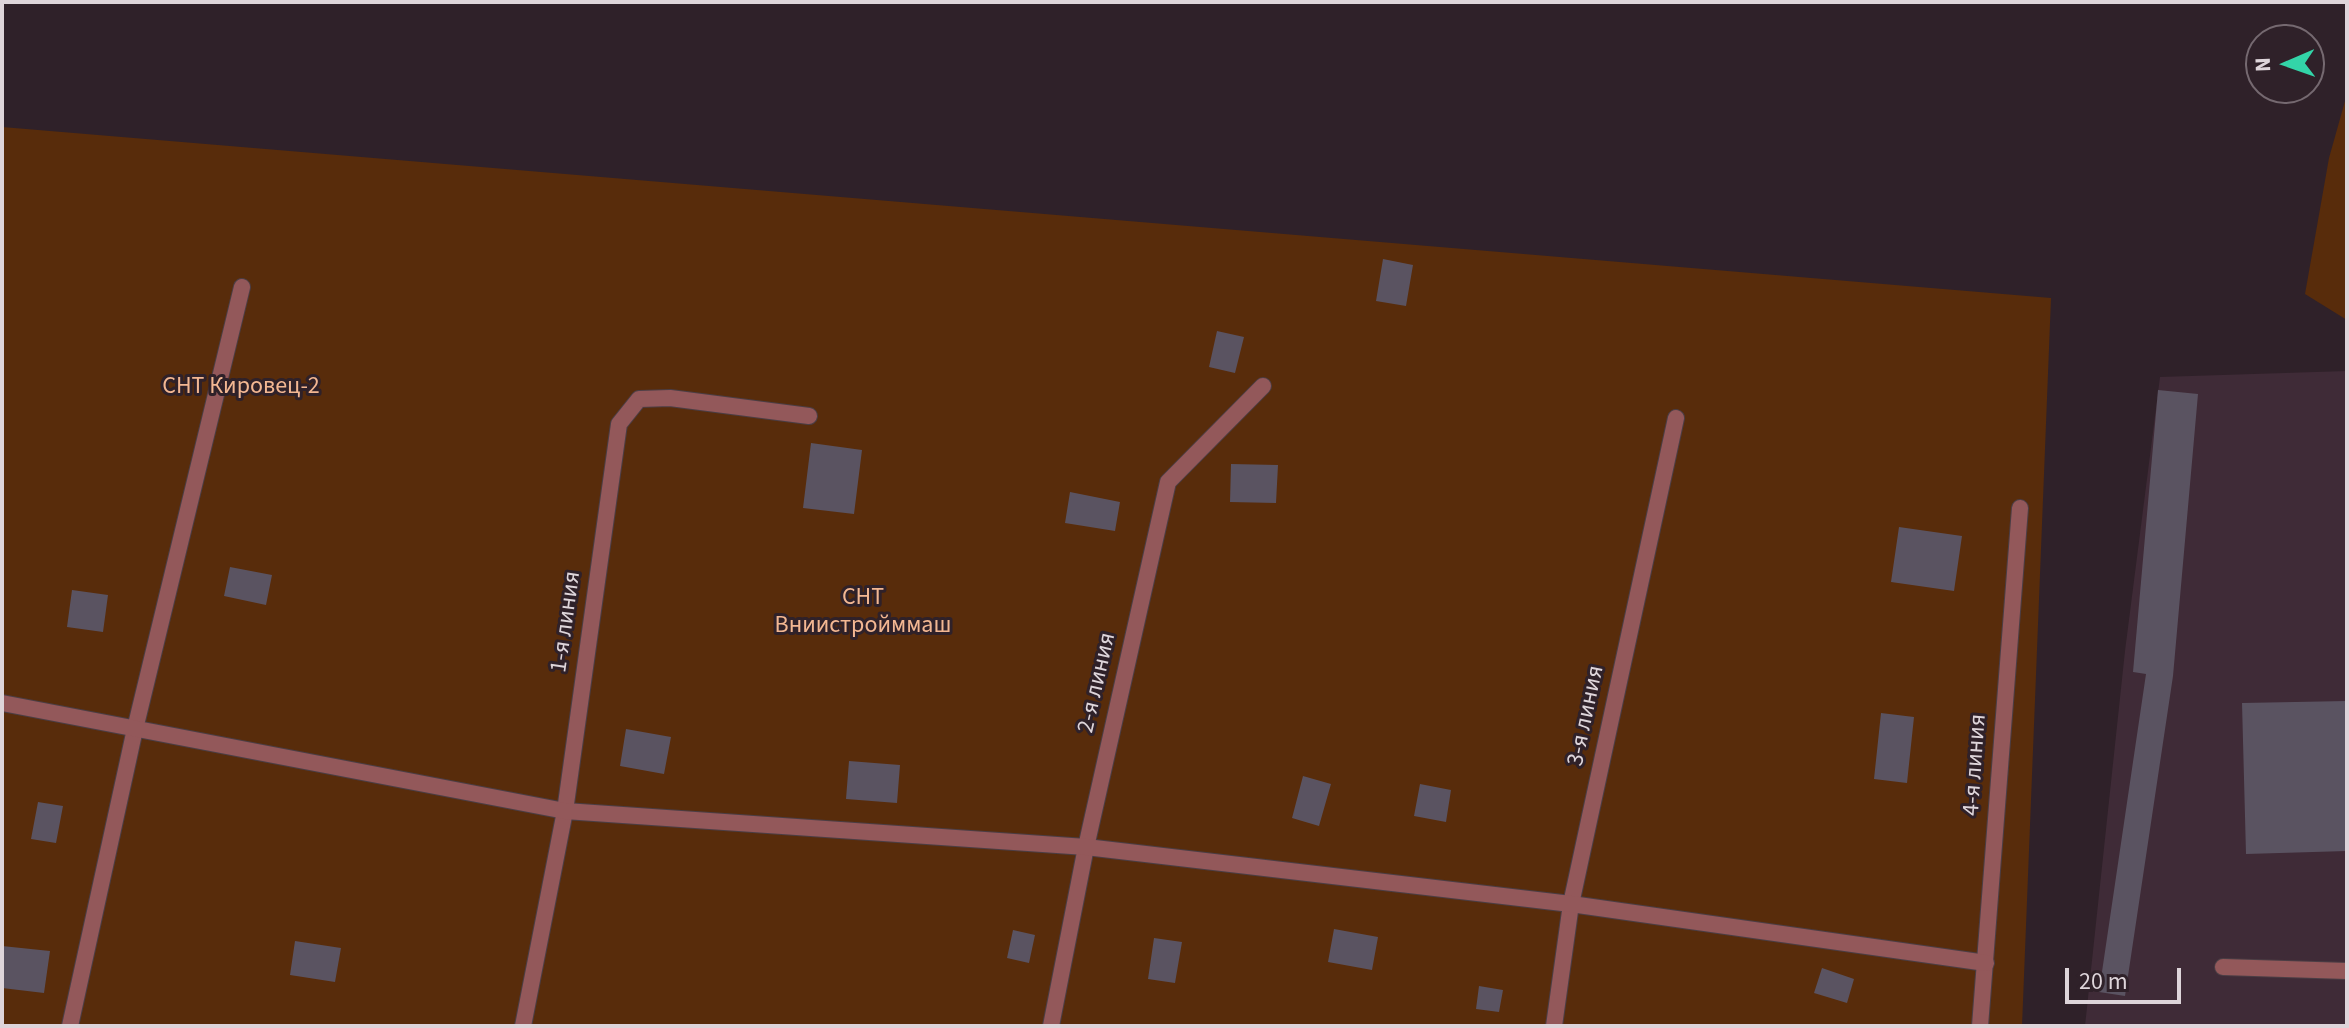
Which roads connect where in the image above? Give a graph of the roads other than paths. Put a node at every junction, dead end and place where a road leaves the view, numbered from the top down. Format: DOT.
graph roads {
  1 [pos="242,287"];
  2 [pos="1263,386"];
  3 [pos="809,416"];
  4 [pos="1676,418"];
  5 [pos="2020,508"];
  6 [pos="2,703"];
  7 [pos="135,729"];
  8 [pos="565,811"];
  9 [pos="1086,847"];
  10 [pos="1571,904"];
  11 [pos="1986,963"];
  12 [pos="2223,967"];
  13 [pos="2347,971"];
  14 [pos="70,1026"];
  15 [pos="523,1026"];
  16 [pos="1051,1026"];
  17 [pos="1554,1026"];
  18 [pos="1980,1026"];
  1 -- 7 [label="street"];
  2 -- 9 [label="street, 2-я линия"];
  3 -- 8 [label="street, 1-я линия"];
  4 -- 10 [label="street, 3-я линия"];
  5 -- 11 [label="street, 4-я линия"];
  6 -- 7 [label="street"];
  7 -- 8 [label="street"];
  7 -- 14 [label="street"];
  8 -- 9 [label="street"];
  8 -- 15 [label="street, 1-я линия"];
  9 -- 10 [label="street"];
  9 -- 16 [label="street, 2-я линия"];
  10 -- 11 [label="street"];
  10 -- 17 [label="street, 3-я линия"];
  11 -- 18 [label="street, 4-я линия"];
  12 -- 13 [label="street"];
}
